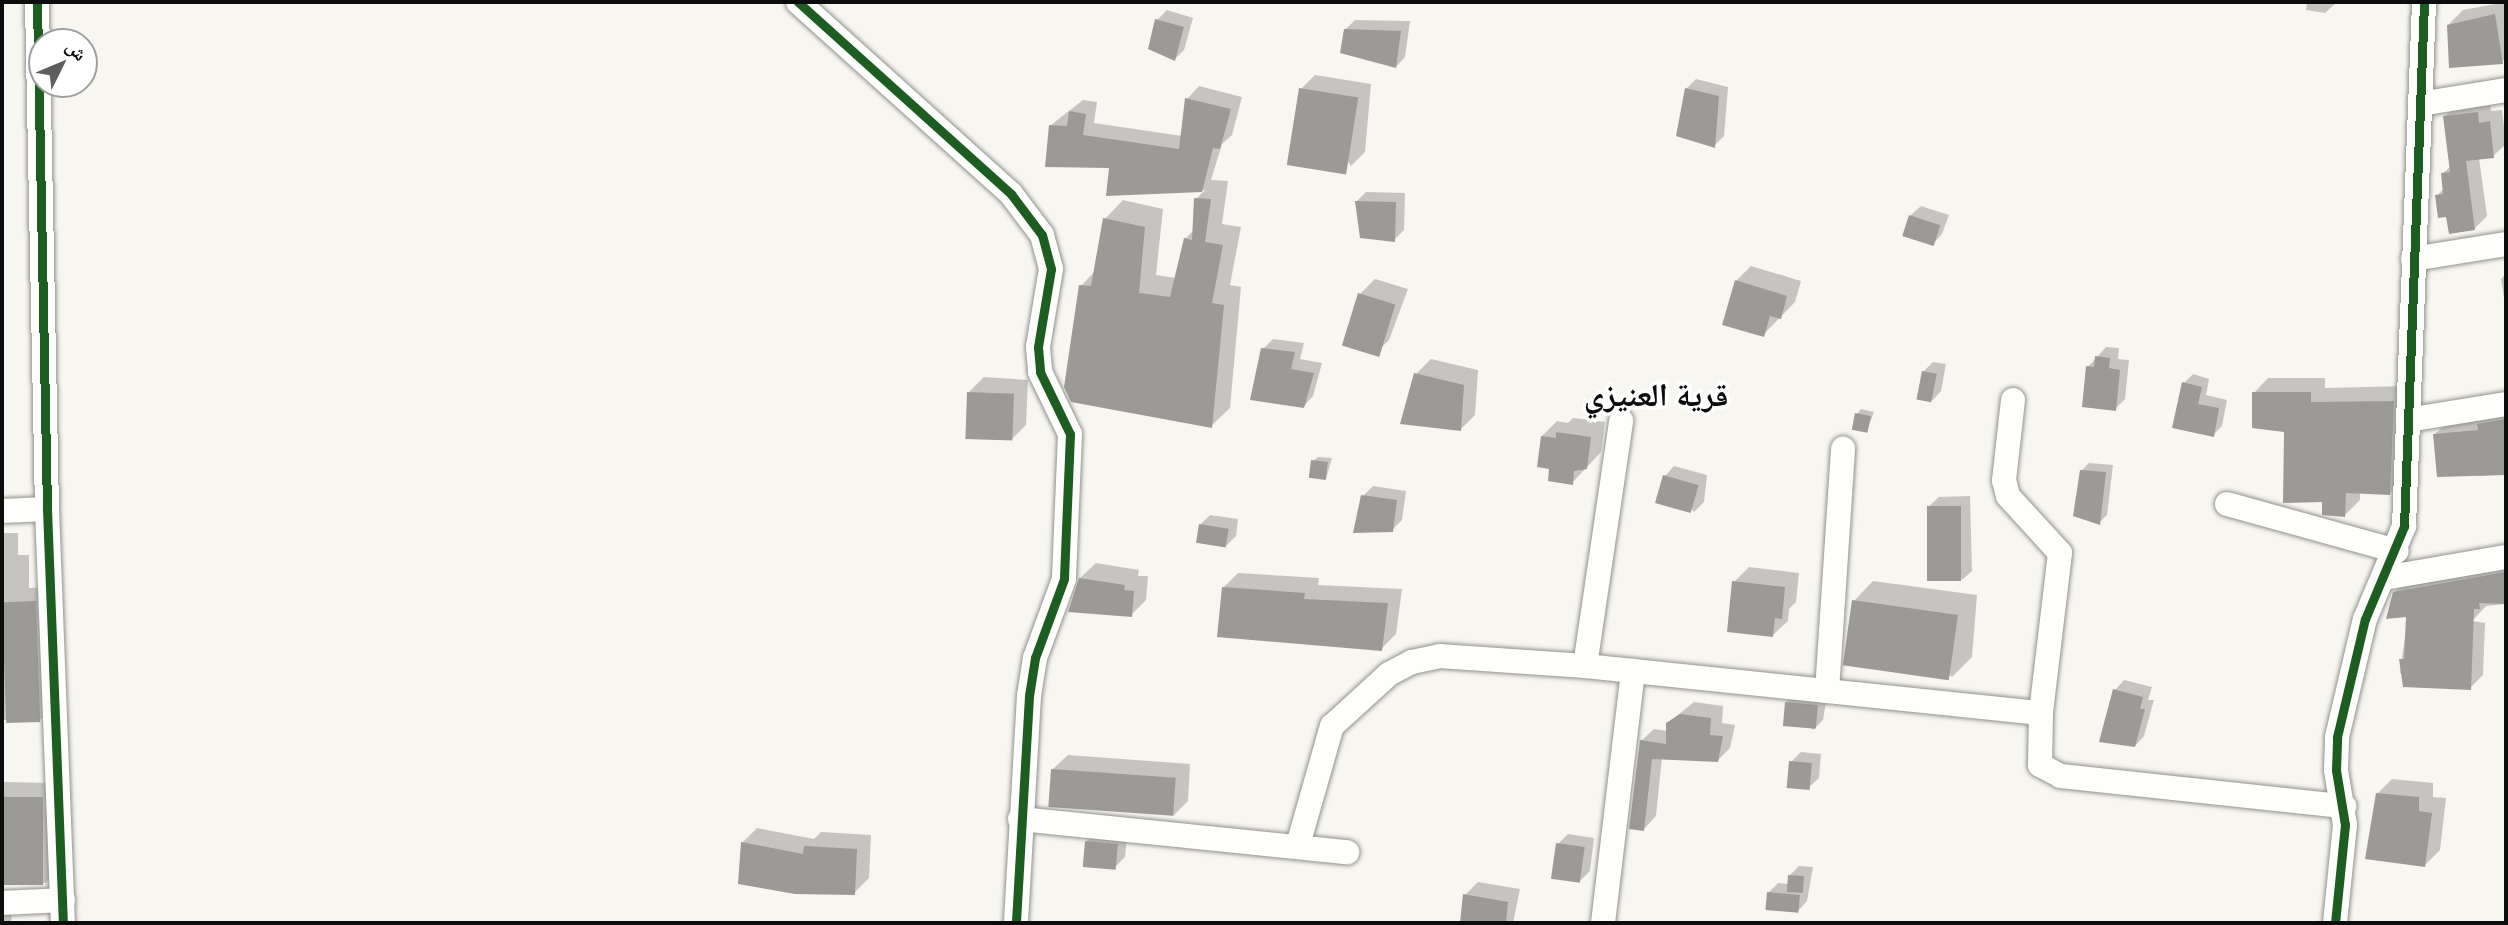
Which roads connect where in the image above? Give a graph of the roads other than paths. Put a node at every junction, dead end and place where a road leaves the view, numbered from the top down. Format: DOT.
graph roads {
  1 [pos="37,2"];
  2 [pos="798,2"];
  3 [pos="2424,2"];
  4 [pos="2506,90"];
  5 [pos="2420,104"];
  6 [pos="2506,244"];
  7 [pos="2413,259"];
  8 [pos="2013,400"];
  9 [pos="2506,404"];
  10 [pos="2408,420"];
  11 [pos="1621,421"];
  12 [pos="1843,449"];
  13 [pos="2227,505"];
  14 [pos="47,509"];
  15 [pos="2,511"];
  16 [pos="2397,551"];
  17 [pos="2506,558"];
  18 [pos="2384,578"];
  19 [pos="1586,666"];
  20 [pos="1633,671"];
  21 [pos="1827,691"];
  22 [pos="2040,713"];
  23 [pos="2344,806"];
  24 [pos="1020,819"];
  25 [pos="1298,845"];
  26 [pos="1347,852"];
  27 [pos="2,903"];
  28 [pos="63,912"];
  29 [pos="1016,923"];
  30 [pos="1603,923"];
  31 [pos="2334,923"];
  1 -- 14 [label="street"];
  2 -- 24 [label="street"];
  3 -- 5 [label="street"];
  4 -- 5 [label="street"];
  5 -- 7 [label="street"];
  6 -- 7 [label="street"];
  7 -- 10 [label="street"];
  8 -- 22 [label="street"];
  9 -- 10 [label="street"];
  10 -- 16 [label="street"];
  11 -- 19 [label="street"];
  12 -- 21 [label="street"];
  13 -- 16 [label="street"];
  14 -- 15 [label="street"];
  14 -- 28 [label="street"];
  16 -- 18 [label="street"];
  17 -- 18 [label="street"];
  18 -- 23 [label="street"];
  19 -- 20 [label="street"];
  19 -- 25 [label="street"];
  20 -- 21 [label="street"];
  20 -- 30 [label="street"];
  21 -- 22 [label="street"];
  22 -- 23 [label="street"];
  23 -- 31 [label="street"];
  24 -- 25 [label="street"];
  24 -- 29 [label="street"];
  25 -- 26 [label="street"];
  27 -- 28 [label="street"];
}
